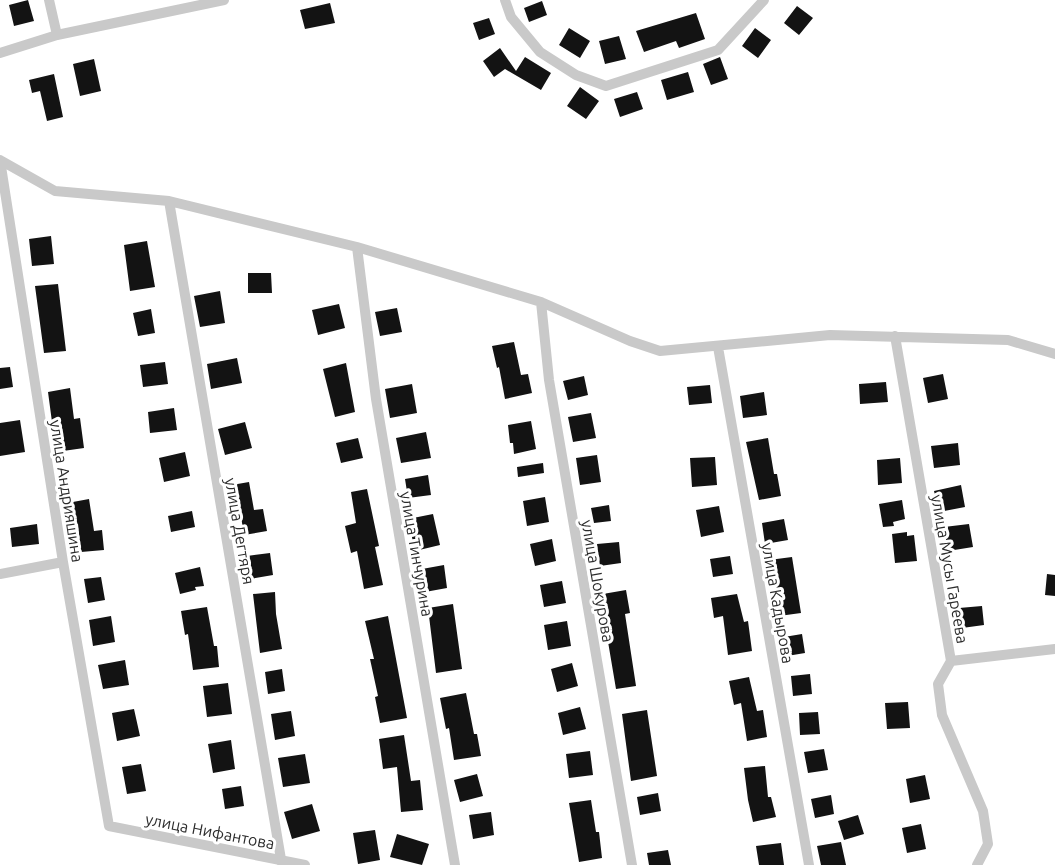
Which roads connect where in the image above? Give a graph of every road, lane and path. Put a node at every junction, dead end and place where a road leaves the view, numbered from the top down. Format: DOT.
graph roads {
  1 [pos="49,0"];
  2 [pos="224,0"];
  3 [pos="505,0"];
  4 [pos="764,0"];
  5 [pos="194,3"];
  6 [pos="57,35"];
  7 [pos="0,53"];
  8 [pos="0,160"];
  9 [pos="169,201"];
  10 [pos="357,247"];
  11 [pos="542,302"];
  12 [pos="895,336"];
  13 [pos="718,347"];
  14 [pos="1055,354"];
  15 [pos="63,562"];
  16 [pos="0,574"];
  17 [pos="1055,649"];
  18 [pos="951,662"];
  19 [pos="109,826"];
  20 [pos="281,863"];
  21 [pos="305,865"];
  22 [pos="454,865"];
  23 [pos="632,865"];
  24 [pos="809,865"];
  25 [pos="977,865"];
  1 -- 6 [label="street"];
  2 -- 5 [label="street"];
  3 -- 4 [label="street"];
  5 -- 6 [label="street"];
  6 -- 7 [label="street"];
  8 -- 9 [label="street"];
  8 -- 15 [label="street, улица Андрияшина"];
  9 -- 10 [label="street"];
  9 -- 20 [label="street, улица Дегтяря"];
  10 -- 11 [label="street"];
  10 -- 22 [label="street, улица Тинчурина"];
  11 -- 13 [label="street"];
  11 -- 23 [label="street, улица Шокурова"];
  12 -- 13 [label="street"];
  12 -- 14 [label="street"];
  12 -- 18 [label="street, улица Мусы Гареева"];
  13 -- 24 [label="street, улица Кадырова"];
  15 -- 16 [label="street"];
  15 -- 19 [label="street, улица Андрияшина"];
  17 -- 18 [label="street"];
  18 -- 25 [label="street, улица Мусы Гареева"];
  19 -- 20 [label="street, улица Нифантова"];
  20 -- 21 [label="street, улица Нифантова"];
}
